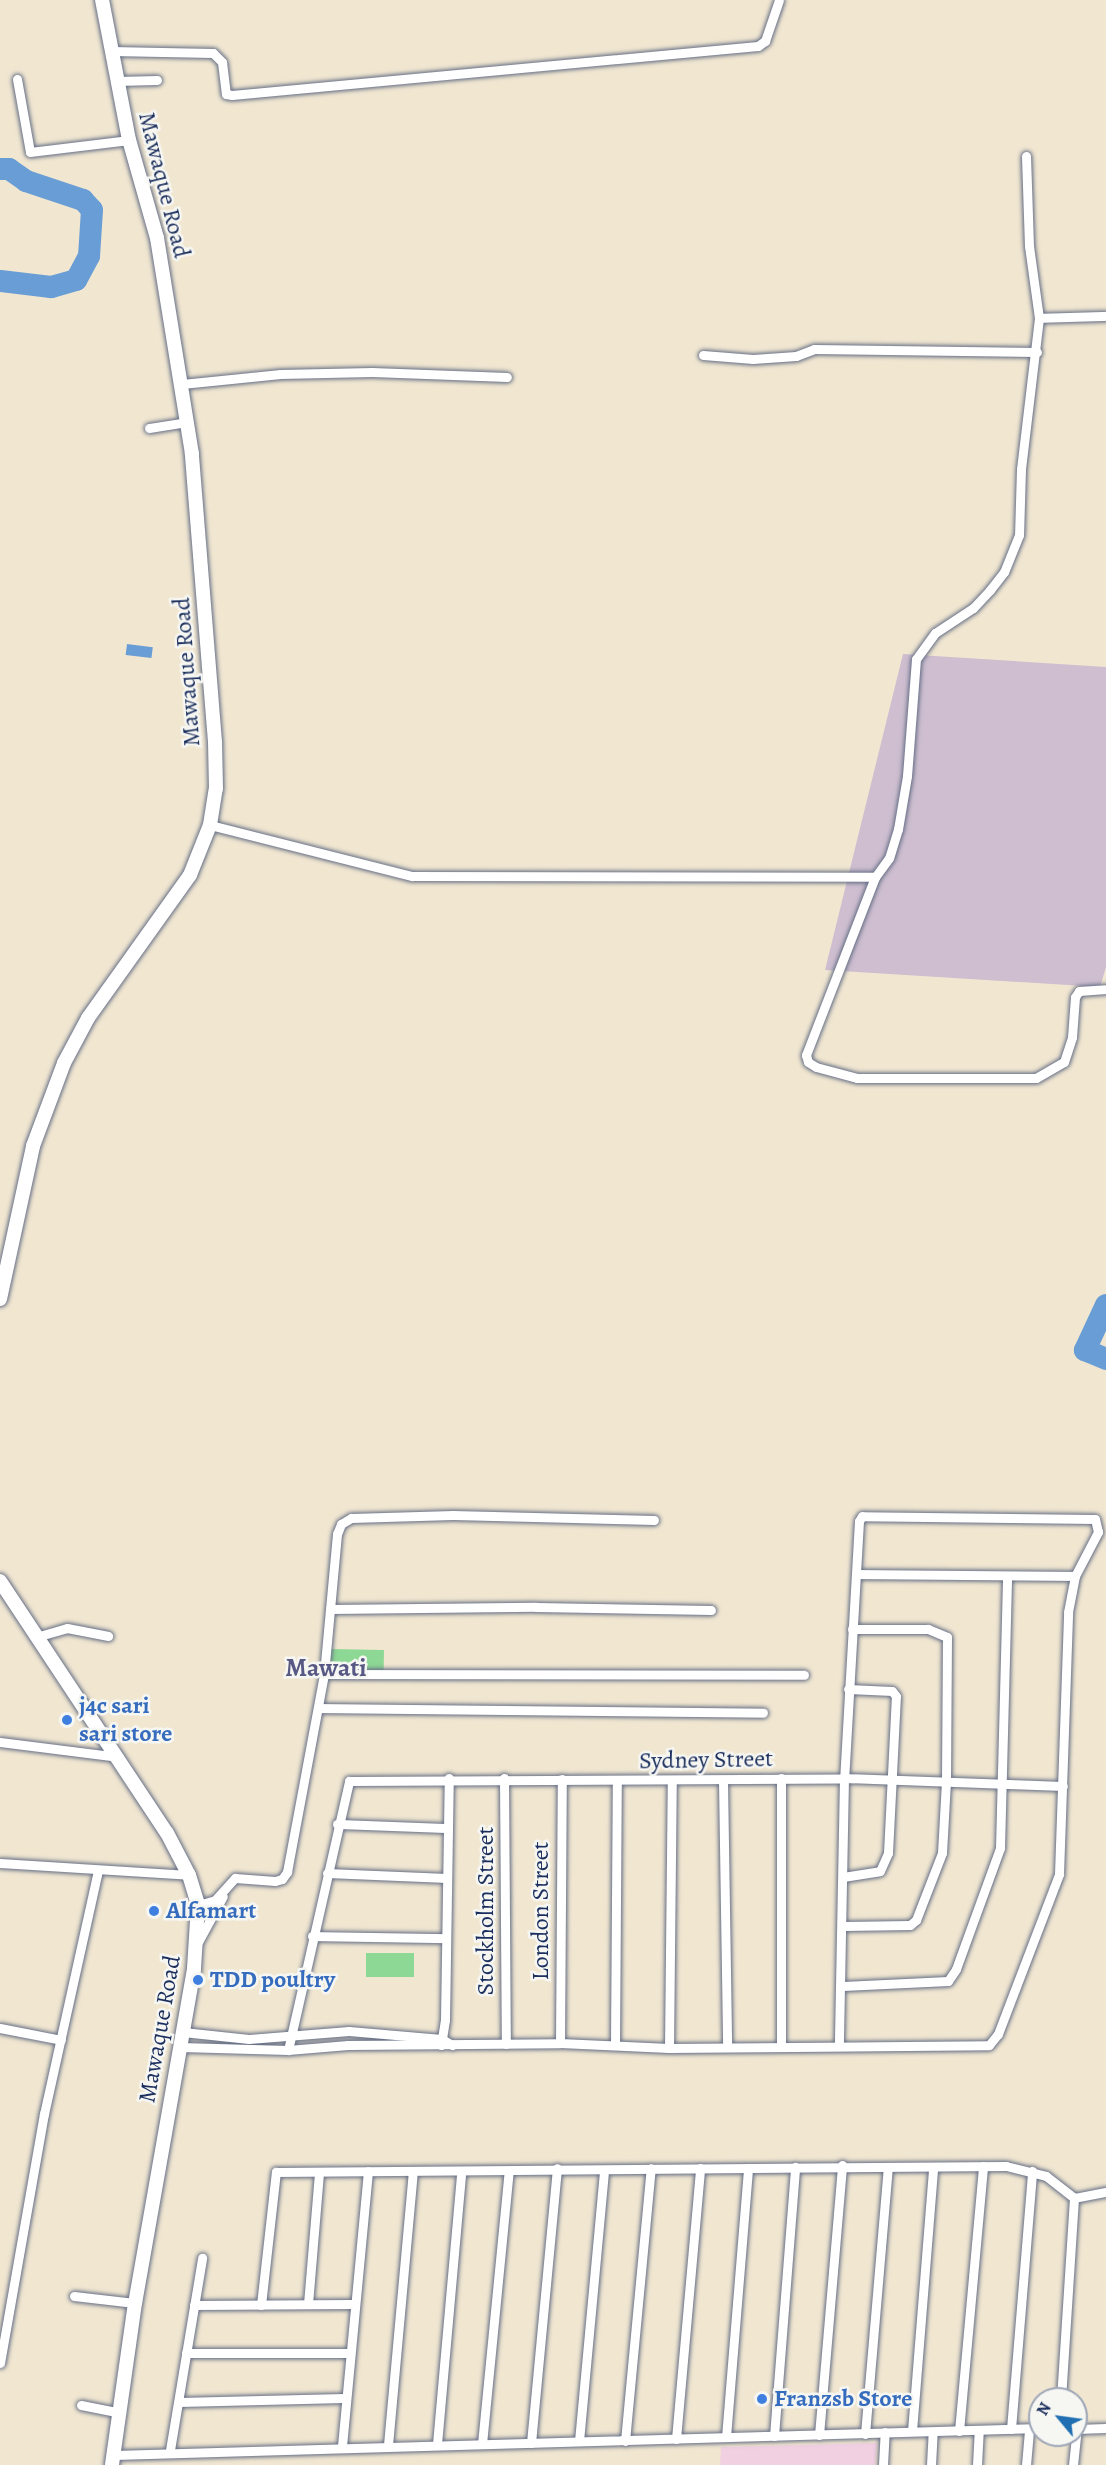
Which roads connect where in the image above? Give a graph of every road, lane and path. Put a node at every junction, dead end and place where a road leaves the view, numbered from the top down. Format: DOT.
graph roads {
  1 [pos="102,0"];
  2 [pos="779,0"];
  3 [pos="111,51"];
  4 [pos="16,79"];
  5 [pos="157,80"];
  6 [pos="116,81"];
  7 [pos="129,140"];
  8 [pos="1026,156"];
  9 [pos="1105,314"];
  10 [pos="1039,318"];
  11 [pos="1037,352"];
  12 [pos="703,356"];
  13 [pos="507,377"];
  14 [pos="182,384"];
  15 [pos="187,422"];
  16 [pos="149,428"];
  17 [pos="210,825"];
  18 [pos="874,877"];
  19 [pos="1106,989"];
  20 [pos="0,1299"];
  21 [pos="654,1520"];
  22 [pos="856,1574"];
  23 [pos="1075,1576"];
  24 [pos="1007,1578"];
  25 [pos="0,1581"];
  26 [pos="330,1609"];
  27 [pos="711,1610"];
  28 [pos="852,1629"];
  29 [pos="36,1636"];
  30 [pos="108,1636"];
  31 [pos="324,1674"];
  32 [pos="804,1675"];
  33 [pos="848,1689"];
  34 [pos="319,1708"];
  35 [pos="763,1713"];
  36 [pos="0,1742"];
  37 [pos="119,1757"];
  38 [pos="504,1778"];
  39 [pos="781,1778"];
  40 [pos="844,1778"];
  41 [pos="449,1779"];
  42 [pos="562,1779"];
  43 [pos="617,1780"];
  44 [pos="672,1780"];
  45 [pos="723,1781"];
  46 [pos="946,1781"];
  47 [pos="1003,1781"];
  48 [pos="893,1783"];
  49 [pos="1063,1786"];
  50 [pos="337,1824"];
  51 [pos="447,1828"];
  52 [pos="0,1863"];
  53 [pos="98,1870"];
  54 [pos="327,1873"];
  55 [pos="189,1875"];
  56 [pos="843,1877"];
  57 [pos="447,1878"];
  58 [pos="226,1892"];
  59 [pos="198,1905"];
  60 [pos="844,1926"];
  61 [pos="312,1936"];
  62 [pos="446,1938"];
  63 [pos="197,1944"];
  64 [pos="843,1986"];
  65 [pos="0,2028"];
  66 [pos="349,2031"];
  67 [pos="183,2032"];
  68 [pos="391,2034"];
  69 [pos="288,2035"];
  70 [pos="61,2040"];
  71 [pos="441,2043"];
  72 [pos="560,2043"];
  73 [pos="506,2044"];
  74 [pos="615,2044"];
  75 [pos="348,2045"];
  76 [pos="391,2046"];
  77 [pos="781,2046"];
  78 [pos="839,2046"];
  79 [pos="180,2047"];
  80 [pos="727,2047"];
  81 [pos="669,2048"];
  82 [pos="288,2050"];
  83 [pos="842,2165"];
  84 [pos="983,2166"];
  85 [pos="795,2167"];
  86 [pos="651,2168"];
  87 [pos="700,2168"];
  88 [pos="748,2168"];
  89 [pos="888,2168"];
  90 [pos="933,2168"];
  91 [pos="556,2169"];
  92 [pos="604,2170"];
  93 [pos="368,2171"];
  94 [pos="413,2171"];
  95 [pos="509,2171"];
  96 [pos="1032,2171"];
  97 [pos="319,2172"];
  98 [pos="461,2173"];
  99 [pos="1106,2192"];
  100 [pos="1074,2198"];
  101 [pos="202,2258"];
  102 [pos="74,2296"];
  103 [pos="135,2303"];
  104 [pos="308,2304"];
  105 [pos="353,2304"];
  106 [pos="261,2305"];
  107 [pos="194,2306"];
  108 [pos="186,2353"];
  109 [pos="349,2353"];
  110 [pos="0,2362"];
  111 [pos="1062,2387"];
  112 [pos="344,2398"];
  113 [pos="178,2402"];
  114 [pos="81,2405"];
  115 [pos="121,2413"];
  116 [pos="1106,2428"];
  117 [pos="1011,2429"];
  118 [pos="1028,2429"];
  119 [pos="979,2430"];
  120 [pos="1088,2430"];
  121 [pos="912,2431"];
  122 [pos="959,2431"];
  123 [pos="885,2432"];
  124 [pos="933,2432"];
  125 [pos="866,2434"];
  126 [pos="819,2435"];
  127 [pos="774,2436"];
  128 [pos="726,2437"];
  129 [pos="676,2439"];
  130 [pos="579,2441"];
  131 [pos="625,2441"];
  132 [pos="1028,2441"];
  133 [pos="531,2442"];
  134 [pos="437,2444"];
  135 [pos="482,2444"];
  136 [pos="388,2445"];
  137 [pos="342,2446"];
  138 [pos="1075,2447"];
  139 [pos="170,2450"];
  140 [pos="113,2460"];
  141 [pos="883,2465"];
  142 [pos="930,2465"];
  143 [pos="977,2465"];
  144 [pos="1026,2465"];
  145 [pos="1073,2465"];
  1 -- 3 [label="main road, Mawaque Road"];
  2 -- 3 [label="street"];
  3 -- 6 [label="main road, Mawaque Road"];
  4 -- 7 [label="street"];
  5 -- 6 [label="street"];
  6 -- 7 [label="main road, Mawaque Road"];
  7 -- 14 [label="main road, Mawaque Road"];
  8 -- 10 [label="street"];
  9 -- 10 [label="street"];
  10 -- 11 [label="street"];
  11 -- 12 [label="street"];
  11 -- 18 [label="street"];
  13 -- 14 [label="street"];
  14 -- 15 [label="main road, Mawaque Road"];
  15 -- 16 [label="street"];
  15 -- 17 [label="main road, Mawaque Road"];
  17 -- 18 [label="street"];
  17 -- 20 [label="main road, Mawaque Road"];
  18 -- 19 [label="street"];
  21 -- 26 [label="street"];
  22 -- 23 [label="street"];
  22 -- 24 [label="street"];
  22 -- 28 [label="street"];
  23 -- 24 [label="street"];
  23 -- 49 [label="street"];
  24 -- 47 [label="street"];
  25 -- 29 [label="main road, Mawaque Road"];
  26 -- 27 [label="street"];
  26 -- 31 [label="street"];
  28 -- 33 [label="street"];
  28 -- 46 [label="street"];
  29 -- 30 [label="street"];
  29 -- 37 [label="main road, Mawaque Road"];
  31 -- 32 [label="street"];
  31 -- 34 [label="street"];
  33 -- 40 [label="street"];
  33 -- 48 [label="street"];
  34 -- 35 [label="street"];
  34 -- 58 [label="street"];
  36 -- 37 [label="street"];
  37 -- 55 [label="main road, Mawaque Road"];
  38 -- 41 [label="street, Sydney Street"];
  38 -- 42 [label="street, Sydney Street"];
  38 -- 73 [label="street, Stockholm Street"];
  39 -- 40 [label="street, Sydney Street"];
  39 -- 45 [label="street, Sydney Street"];
  39 -- 77 [label="street"];
  40 -- 48 [label="street, Sydney Street"];
  40 -- 56 [label="street"];
  41 -- 50 [label="street, Sydney Street"];
  41 -- 51 [label="street"];
  42 -- 43 [label="street, Sydney Street"];
  42 -- 72 [label="street, London Street"];
  43 -- 44 [label="street, Sydney Street"];
  43 -- 74 [label="street"];
  44 -- 45 [label="street, Sydney Street"];
  44 -- 81 [label="street"];
  45 -- 80 [label="street"];
  46 -- 47 [label="street, Sydney Street"];
  46 -- 48 [label="street, Sydney Street"];
  46 -- 60 [label="street"];
  47 -- 49 [label="street, Sydney Street"];
  47 -- 64 [label="street"];
  48 -- 56 [label="street"];
  49 -- 78 [label="street"];
  50 -- 51 [label="street"];
  50 -- 54 [label="street"];
  51 -- 57 [label="street"];
  52 -- 53 [label="street"];
  53 -- 55 [label="street"];
  53 -- 70 [label="street"];
  54 -- 57 [label="street"];
  54 -- 61 [label="street"];
  55 -- 59 [label="main road, Mawaque Road"];
  56 -- 60 [label="street"];
  57 -- 62 [label="street"];
  58 -- 59 [label="street"];
  58 -- 63 [label="street"];
  59 -- 63 [label="main road, Mawaque Road"];
  60 -- 64 [label="street"];
  61 -- 62 [label="street"];
  61 -- 69 [label="street"];
  62 -- 71 [label="street"];
  63 -- 67 [label="main road, Mawaque Road"];
  64 -- 78 [label="street"];
  65 -- 70 [label="street"];
  66 -- 68 [label="street"];
  66 -- 69 [label="street"];
  66 -- 75 [label="street"];
  67 -- 69 [label="street"];
  67 -- 79 [label="main road, Mawaque Road"];
  68 -- 71 [label="street"];
  68 -- 76 [label="street"];
  69 -- 82 [label="street"];
  70 -- 110 [label="street"];
  71 -- 73 [label="street"];
  71 -- 76 [label="street"];
  72 -- 73 [label="street"];
  72 -- 74 [label="street"];
  74 -- 81 [label="street"];
  75 -- 76 [label="street"];
  75 -- 82 [label="street"];
  77 -- 78 [label="street"];
  77 -- 80 [label="street"];
  79 -- 82 [label="street"];
  79 -- 103 [label="main road, Mawaque Road"];
  80 -- 81 [label="street"];
  83 -- 85 [label="street"];
  83 -- 89 [label="street"];
  83 -- 126 [label="street"];
  84 -- 90 [label="street"];
  84 -- 96 [label="street"];
  84 -- 122 [label="street"];
  85 -- 88 [label="street"];
  85 -- 127 [label="street"];
  86 -- 87 [label="street"];
  86 -- 92 [label="street"];
  86 -- 131 [label="street"];
  87 -- 88 [label="street"];
  87 -- 129 [label="street"];
  88 -- 128 [label="street"];
  89 -- 90 [label="street"];
  89 -- 125 [label="street"];
  90 -- 121 [label="street"];
  91 -- 92 [label="street"];
  91 -- 95 [label="street"];
  91 -- 133 [label="street"];
  92 -- 130 [label="street"];
  93 -- 94 [label="street"];
  93 -- 97 [label="street"];
  93 -- 105 [label="street"];
  94 -- 98 [label="street"];
  94 -- 136 [label="street"];
  95 -- 98 [label="street"];
  95 -- 135 [label="street"];
  96 -- 100 [label="street"];
  96 -- 117 [label="street"];
  97 -- 104 [label="street"];
  97 -- 106 [label="street"];
  98 -- 134 [label="street"];
  99 -- 100 [label="street"];
  100 -- 111 [label="street"];
  101 -- 107 [label="street"];
  102 -- 103 [label="street"];
  103 -- 115 [label="main road, Mawaque Road"];
  104 -- 105 [label="street"];
  104 -- 106 [label="street"];
  105 -- 109 [label="street"];
  106 -- 107 [label="street"];
  107 -- 108 [label="street"];
  108 -- 109 [label="street"];
  108 -- 113 [label="street"];
  109 -- 112 [label="street"];
  112 -- 113 [label="street"];
  112 -- 137 [label="street"];
  113 -- 139 [label="street"];
  114 -- 115 [label="street"];
  115 -- 140 [label="main road, Mawaque Road"];
  116 -- 120 [label="street"];
  117 -- 118 [label="street"];
  117 -- 119 [label="street"];
  119 -- 122 [label="street"];
  119 -- 143 [label="street"];
  121 -- 123 [label="street"];
  121 -- 124 [label="street"];
  122 -- 124 [label="street"];
  123 -- 125 [label="street"];
  123 -- 141 [label="street"];
  124 -- 142 [label="street"];
  125 -- 126 [label="street"];
  126 -- 127 [label="street"];
  127 -- 128 [label="street"];
  128 -- 129 [label="street"];
  129 -- 131 [label="street"];
  130 -- 131 [label="street"];
  130 -- 133 [label="street"];
  132 -- 144 [label="street"];
  133 -- 135 [label="street"];
  134 -- 135 [label="street"];
  134 -- 136 [label="street"];
  136 -- 137 [label="street"];
  137 -- 139 [label="street"];
  138 -- 145 [label="street"];
  139 -- 140 [label="street"];
}
